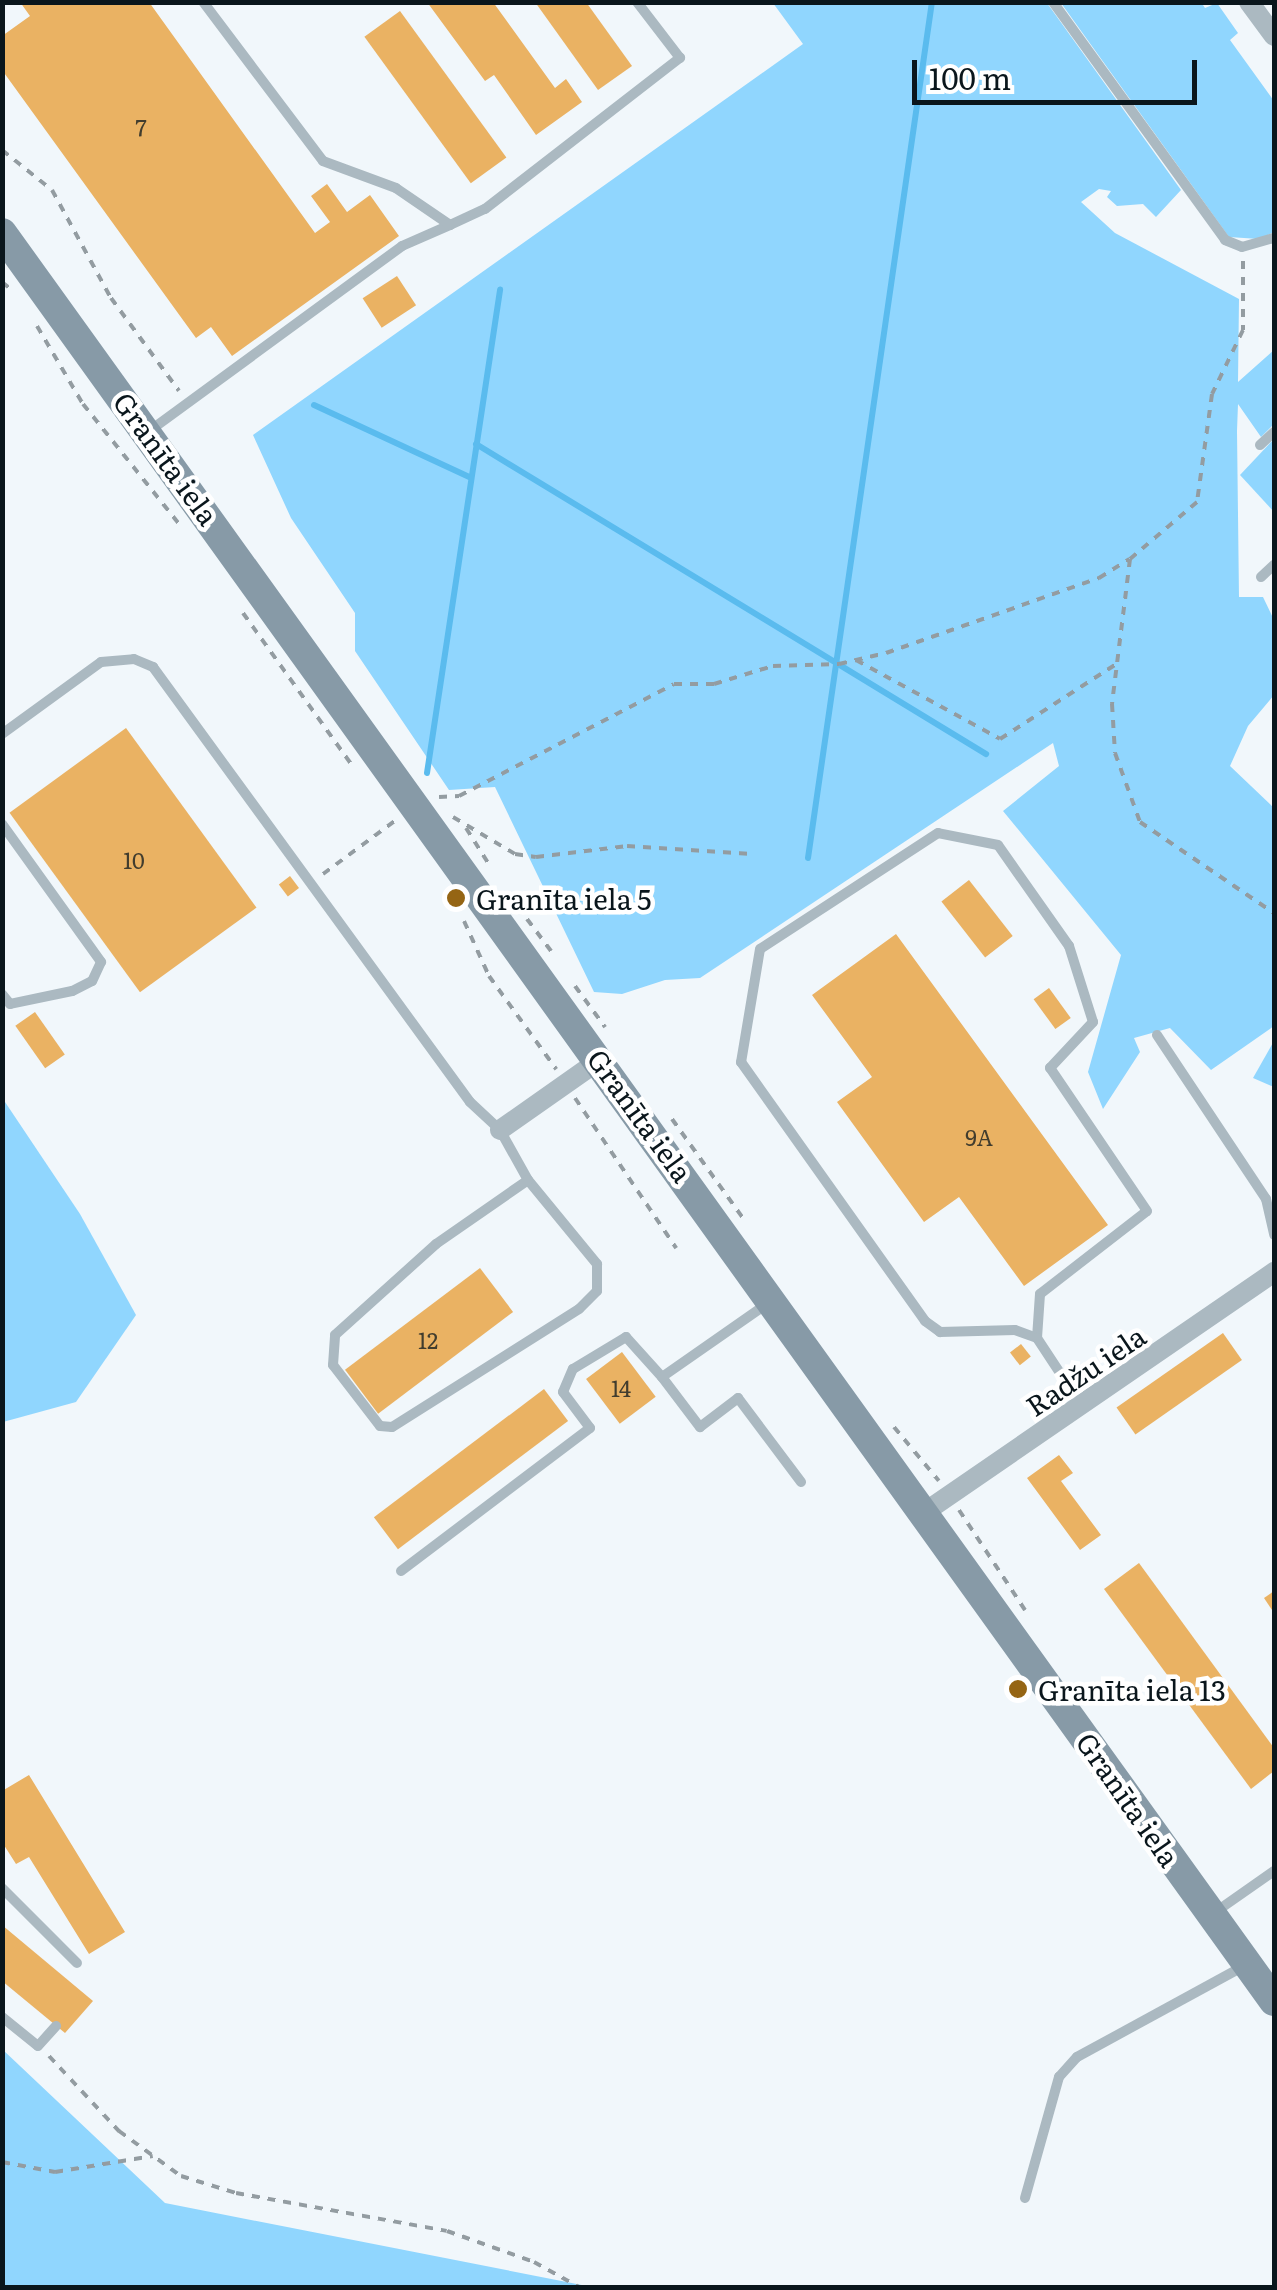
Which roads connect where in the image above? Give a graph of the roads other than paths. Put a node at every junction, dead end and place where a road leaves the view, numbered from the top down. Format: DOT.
graph roads {
  1 [pos="203,2"];
  2 [pos="637,2"];
  3 [pos="1053,2"];
  4 [pos="1249,2"];
  5 [pos="1274,36"];
  6 [pos="450,224"];
  7 [pos="2,233"];
  8 [pos="1274,238"];
  9 [pos="148,432"];
  10 [pos="1274,432"];
  11 [pos="1260,445"];
  12 [pos="1274,565"];
  13 [pos="1262,576"];
  14 [pos="2,734"];
  15 [pos="2,824"];
  16 [pos="2,994"];
  17 [pos="1156,1036"];
  18 [pos="601,1059"];
  19 [pos="500,1130"];
  20 [pos="528,1180"];
  21 [pos="1274,1235"];
  22 [pos="1274,1272"];
  23 [pos="773,1299"];
  24 [pos="1037,1338"];
  25 [pos="662,1377"];
  26 [pos="1081,1406"];
  27 [pos="800,1482"];
  28 [pos="925,1512"];
  29 [pos="402,1570"];
  30 [pos="1274,1870"];
  31 [pos="2,1888"];
  32 [pos="1211,1915"];
  33 [pos="77,1964"];
  34 [pos="1248,1964"];
  35 [pos="1274,2001"];
  36 [pos="2,2017"];
  37 [pos="56,2026"];
  38 [pos="1025,2198"];
  1 -- 6 [label="lane"];
  2 -- 6 [label="lane"];
  3 -- 8 [label="lane"];
  4 -- 5 [label="street"];
  6 -- 9 [label="lane"];
  7 -- 9 [label="main road, Granīta iela"];
  9 -- 18 [label="main road, Granīta iela"];
  10 -- 11 [label="lane"];
  12 -- 13 [label="lane"];
  14 -- 19 [label="lane"];
  15 -- 16 [label="lane"];
  17 -- 21 [label="lane"];
  18 -- 19 [label="street"];
  18 -- 23 [label="main road, Granīta iela"];
  19 -- 20 [label="lane"];
  20 -- 20 [label="lane"];
  22 -- 26 [label="street, Radžu iela"];
  23 -- 25 [label="lane"];
  23 -- 28 [label="main road, Granīta iela"];
  24 -- 24 [label="lane"];
  24 -- 26 [label="lane"];
  25 -- 27 [label="lane"];
  25 -- 29 [label="lane"];
  26 -- 28 [label="street, Radžu iela"];
  28 -- 32 [label="main road, Granīta iela"];
  30 -- 32 [label="lane"];
  31 -- 33 [label="lane"];
  32 -- 34 [label="main road, Granīta iela"];
  34 -- 35 [label="main road, Granīta iela"];
  34 -- 38 [label="lane"];
  36 -- 37 [label="lane"];
}
